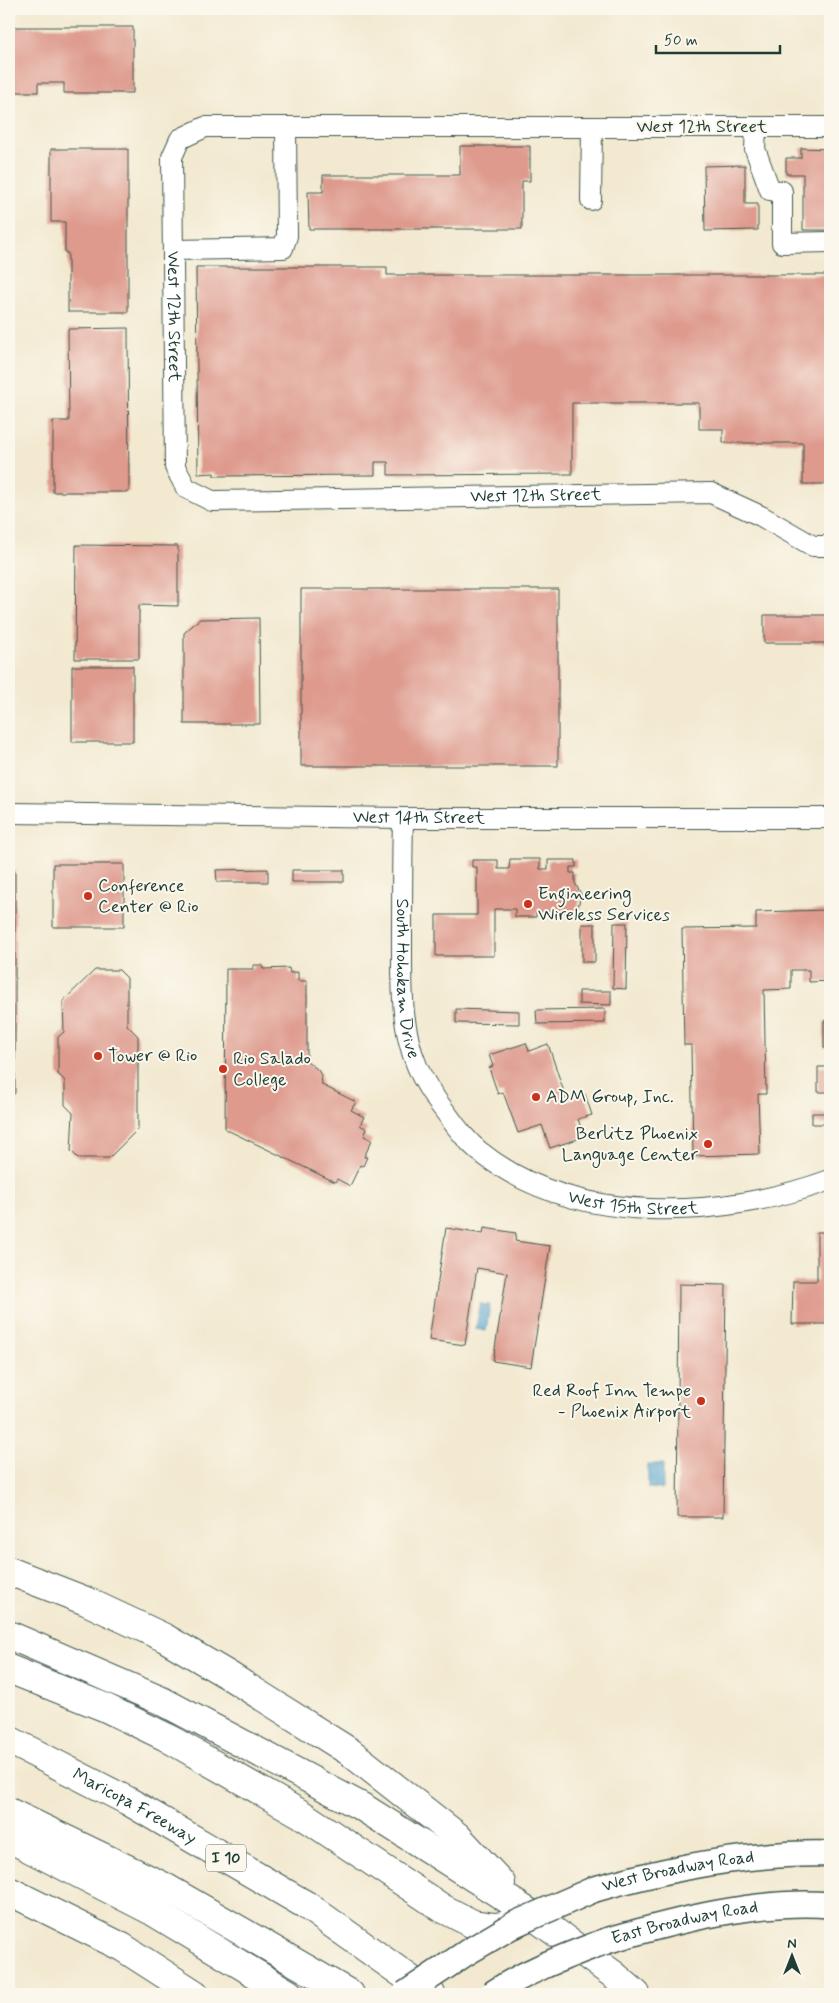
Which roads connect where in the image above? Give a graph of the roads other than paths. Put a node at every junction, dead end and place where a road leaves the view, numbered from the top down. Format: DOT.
graph roads {
  1 [pos="286,127"];
  2 [pos="592,127"];
  3 [pos="756,127"];
  4 [pos="830,128"];
  5 [pos="591,200"];
  6 [pos="830,242"];
  7 [pos="173,250"];
  8 [pos="830,546"];
  9 [pos="9,813"];
  10 [pos="403,818"];
  11 [pos="830,818"];
  12 [pos="456,1126"];
  13 [pos="830,1180"];
  14 [pos="9,1571"];
  15 [pos="9,1635"];
  16 [pos="9,1669"];
  17 [pos="9,1740"];
  18 [pos="9,1812"];
  19 [pos="9,1838"];
  20 [pos="830,1854"];
  21 [pos="9,1891"];
  22 [pos="830,1905"];
  23 [pos="521,1918"];
  24 [pos="195,1994"];
  25 [pos="289,1994"];
  26 [pos="350,1994"];
  27 [pos="405,1994"];
  28 [pos="432,1994"];
  29 [pos="492,1994"];
  30 [pos="636,1994"];
  1 -- 2 [label="street, West 12th Street"];
  1 -- 7 [label="street, West 12th Street"];
  1 -- 7 [label="street"];
  2 -- 3 [label="street, West 12th Street"];
  2 -- 5 [label="street"];
  3 -- 4 [label="street, West 12th Street"];
  3 -- 6 [label="street"];
  7 -- 8 [label="street, West 12th Street"];
  9 -- 10 [label="street, West 14th Street"];
  10 -- 11 [label="street, West 14th Street"];
  10 -- 12 [label="street, South Hohokam Drive"];
  12 -- 13 [label="street, West 15th Street"];
  14 -- 23 [label="highway"];
  15 -- 23 [label="highway"];
  16 -- 23 [label="highway"];
  17 -- 28 [label="highway, Maricopa Freeway / I 10"];
  18 -- 26 [label="highway"];
  19 -- 25 [label="highway"];
  20 -- 23 [label="main road, West Broadway Road, bridge"];
  21 -- 24 [label="highway"];
  22 -- 29 [label="main road, East Broadway Road, bridge"];
  23 -- 27 [label="main road, West Broadway Road, bridge"];
  23 -- 30 [label="highway"];
}
